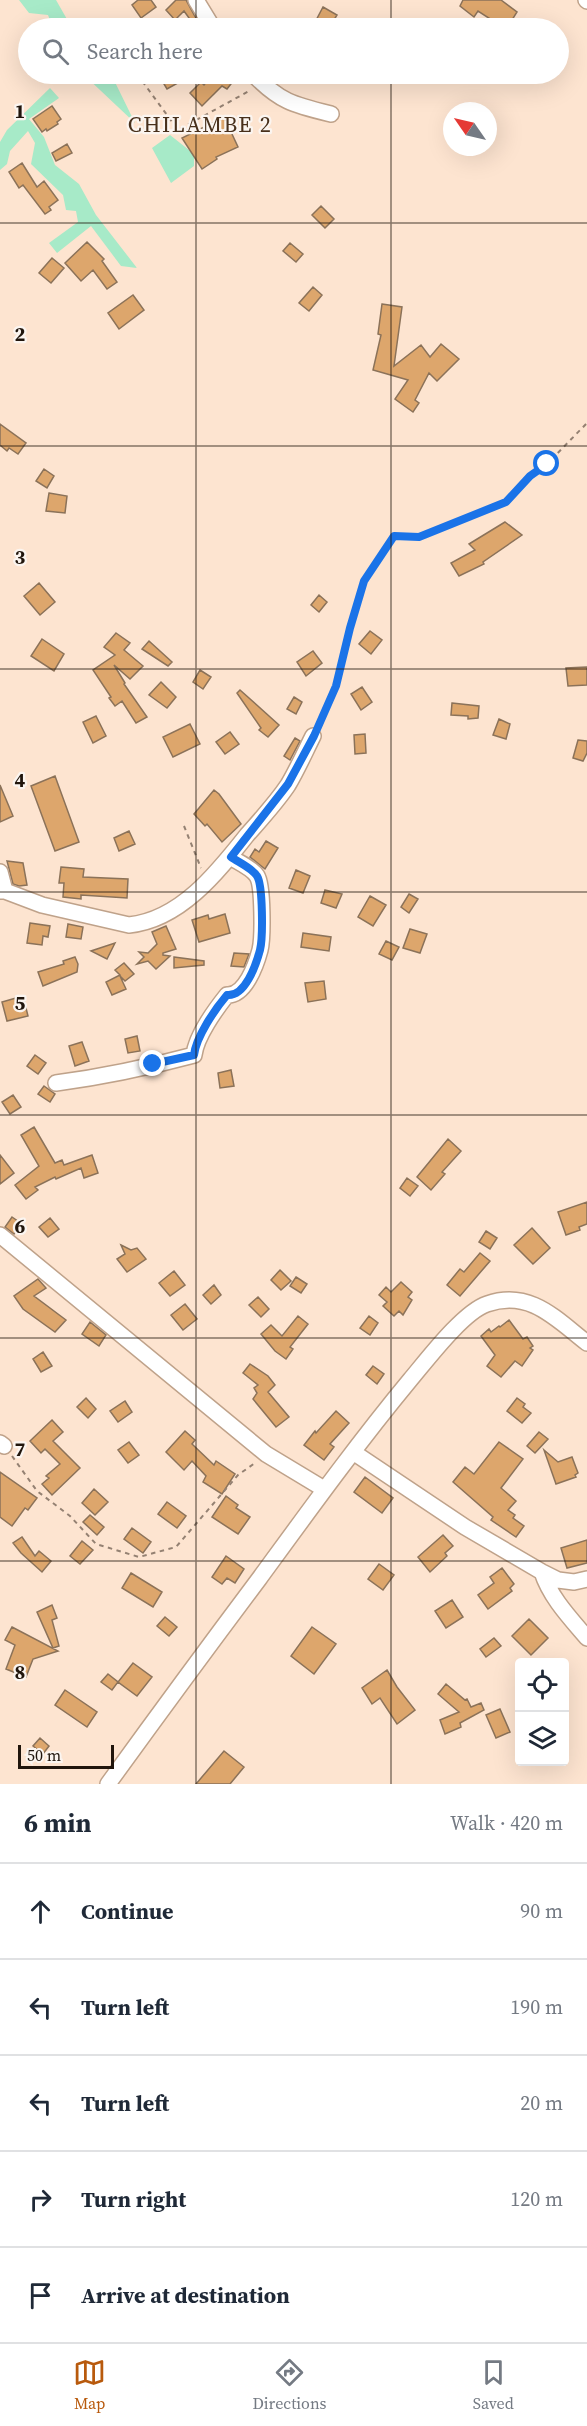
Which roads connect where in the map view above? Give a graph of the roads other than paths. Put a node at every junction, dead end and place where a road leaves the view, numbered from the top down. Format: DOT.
graph roads {
  1 [pos="196,0"];
  2 [pos="207,18"];
  3 [pos="263,84"];
  4 [pos="331,114"];
  5 [pos="314,736"];
  6 [pos="231,857"];
  7 [pos="0,872"];
  8 [pos="2,891"];
  9 [pos="56,1083"];
  10 [pos="0,1235"];
  11 [pos="587,1343"];
  12 [pos="353,1452"];
  13 [pos="324,1489"];
  14 [pos="542,1572"];
  15 [pos="587,1579"];
  16 [pos="587,1638"];
  17 [pos="108,1784"];
  1 -- 2 [label="street"];
  3 -- 4 [label="street"];
  5 -- 6 [label="street"];
  6 -- 8 [label="street"];
  6 -- 9 [label="street"];
  7 -- 8 [label="street"];
  10 -- 13 [label="street"];
  11 -- 12 [label="street"];
  12 -- 13 [label="street"];
  12 -- 14 [label="street"];
  13 -- 17 [label="street"];
  14 -- 15 [label="street"];
  14 -- 16 [label="street"];
}
